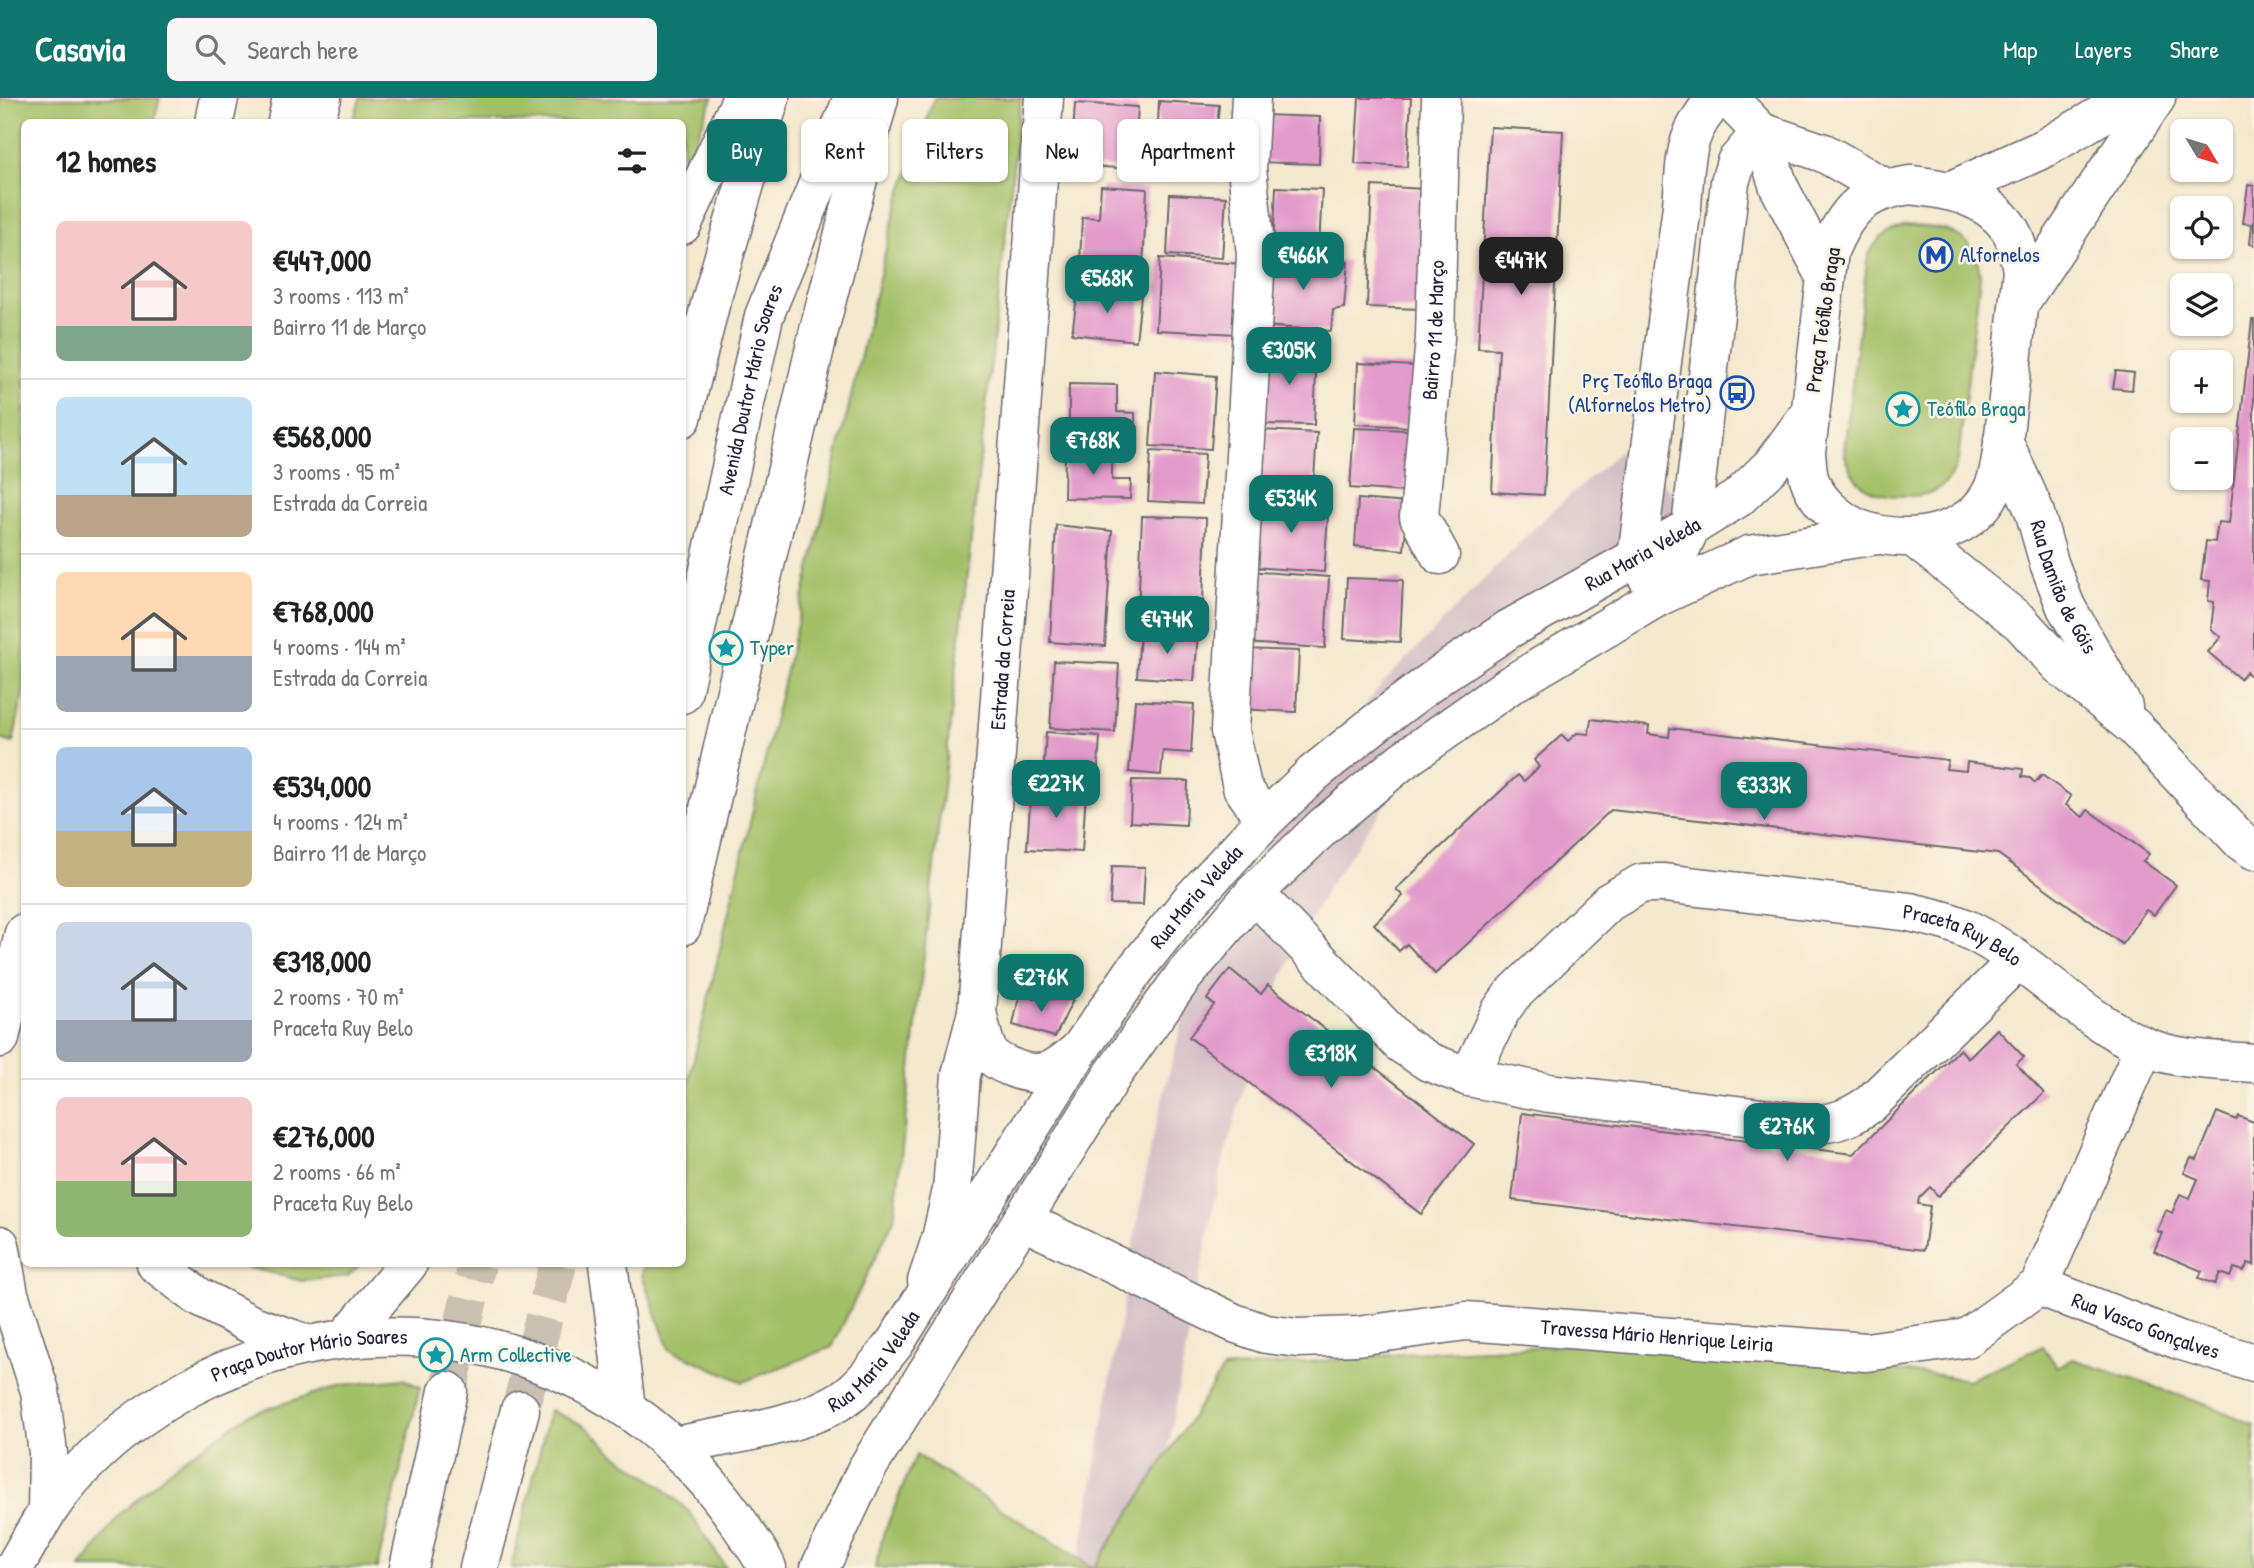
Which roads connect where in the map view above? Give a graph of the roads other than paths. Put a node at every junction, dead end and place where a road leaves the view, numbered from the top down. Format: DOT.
graph roads {
  1 [pos="203,98"];
  2 [pos="219,98"];
  3 [pos="292,98"];
  4 [pos="323,98"];
  5 [pos="742,98"];
  6 [pos="770,98"];
  7 [pos="853,98"];
  8 [pos="879,98"];
  9 [pos="1044,98"];
  10 [pos="1251,98"];
  11 [pos="1441,98"];
  12 [pos="1717,98"];
  13 [pos="1728,98"];
  14 [pos="2130,98"];
  15 [pos="2156,98"];
  16 [pos="200,119"];
  17 [pos="215,119"];
  18 [pos="287,119"];
  19 [pos="315,119"];
  20 [pos="1761,132"];
  21 [pos="1887,189"];
  22 [pos="1952,190"];
  23 [pos="686,217"];
  24 [pos="1825,275"];
  25 [pos="2018,306"];
  26 [pos="686,402"];
  27 [pos="1810,413"];
  28 [pos="2003,440"];
  29 [pos="1691,527"];
  30 [pos="1877,535"];
  31 [pos="1914,538"];
  32 [pos="1440,555"];
  33 [pos="1637,557"];
  34 [pos="1658,597"];
  35 [pos="686,676"];
  36 [pos="2134,727"];
  37 [pos="1265,820"];
  38 [pos="2254,850"];
  39 [pos="1254,893"];
  40 [pos="686,909"];
  41 [pos="21,946"];
  42 [pos="2017,961"];
  43 [pos="977,1012"];
  44 [pos="0,1038"];
  45 [pos="2144,1046"];
  46 [pos="1080,1049"];
  47 [pos="2254,1063"];
  48 [pos="1469,1077"];
  49 [pos="1022,1220"];
  50 [pos="0,1245"];
  51 [pos="160,1267"];
  52 [pos="405,1267"];
  53 [pos="608,1267"];
  54 [pos="2039,1286"];
  55 [pos="922,1299"];
  56 [pos="346,1338"];
  57 [pos="307,1344"];
  58 [pos="2254,1363"];
  59 [pos="448,1391"];
  60 [pos="626,1408"];
  61 [pos="520,1410"];
  62 [pos="676,1446"];
  63 [pos="47,1510"];
  64 [pos="14,1568"];
  65 [pos="409,1568"];
  66 [pos="479,1568"];
  67 [pos="767,1568"];
  68 [pos="820,1568"];
  1 -- 16 [label="main road"];
  2 -- 17 [label="main road"];
  3 -- 18 [label="main road"];
  4 -- 19 [label="main road"];
  5 -- 23 [label="main road"];
  6 -- 26 [label="main road"];
  7 -- 35 [label="main road, Avenida Doutor Mário Soares"];
  8 -- 40 [label="main road"];
  9 -- 43 [label="main road, Estrada da Correia"];
  10 -- 37 [label="main road"];
  11 -- 32 [label="main road, Bairro 11 de Março"];
  12 -- 33 [label="main road"];
  13 -- 20 [label="main road"];
  14 -- 22 [label="main road"];
  15 -- 25 [label="main road"];
  20 -- 21 [label="main road"];
  20 -- 24 [label="main road"];
  20 -- 29 [label="main road"];
  21 -- 22 [label="main road, Praça Teófilo Braga"];
  21 -- 24 [label="main road, Praça Teófilo Braga"];
  22 -- 25 [label="main road, Praça Teófilo Braga"];
  24 -- 27 [label="main road, Praça Teófilo Braga"];
  25 -- 28 [label="main road, Praça Teófilo Braga"];
  27 -- 29 [label="main road, Rua Maria Veleda"];
  27 -- 30 [label="main road, Praça Teófilo Braga"];
  28 -- 31 [label="main road, Praça Teófilo Braga"];
  28 -- 36 [label="main road, Rua Damião de Góis"];
  29 -- 33 [label="main road, Rua Maria Veleda"];
  29 -- 34 [label="main road"];
  30 -- 31 [label="main road, Praça Teófilo Braga"];
  30 -- 34 [label="main road, Rua Maria Veleda"];
  31 -- 36 [label="main road, Rua Damião de Góis"];
  33 -- 34 [label="main road"];
  33 -- 37 [label="main road, Rua Maria Veleda"];
  34 -- 39 [label="main road, Rua Maria Veleda"];
  36 -- 38 [label="main road, Rua Damião de Góis"];
  37 -- 46 [label="main road, Rua Maria Veleda"];
  39 -- 48 [label="main road"];
  39 -- 49 [label="main road, Rua Maria Veleda"];
  41 -- 44 [label="main road"];
  42 -- 45 [label="main road"];
  42 -- 48 [label="main road, Praceta Ruy Belo"];
  42 -- 48 [label="main road, Praceta Ruy Belo"];
  43 -- 46 [label="main road"];
  43 -- 55 [label="main road, Estrada da Correia"];
  45 -- 47 [label="main road"];
  45 -- 54 [label="main road"];
  46 -- 55 [label="main road, Rua Maria Veleda"];
  49 -- 54 [label="main road, Travessa Mário Henrique Leiria"];
  49 -- 68 [label="main road, Rua Maria Veleda"];
  50 -- 63 [label="main road"];
  51 -- 57 [label="main road"];
  52 -- 56 [label="main road"];
  53 -- 60 [label="main road"];
  54 -- 58 [label="main road, Rua Vasco Gonçalves"];
  55 -- 62 [label="main road, Rua Maria Veleda"];
  56 -- 57 [label="main road, Praça Doutor Mário Soares"];
  56 -- 60 [label="main road, Praça Doutor Mário Soares"];
  57 -- 63 [label="main road, Praça Doutor Mário Soares"];
  59 -- 65 [label="main road"];
  60 -- 62 [label="main road, Praça Doutor Mário Soares"];
  61 -- 66 [label="main road"];
  62 -- 67 [label="main road, Praça Doutor Mário Soares"];
  63 -- 64 [label="main road, Praça Doutor Mário Soares"];
}
